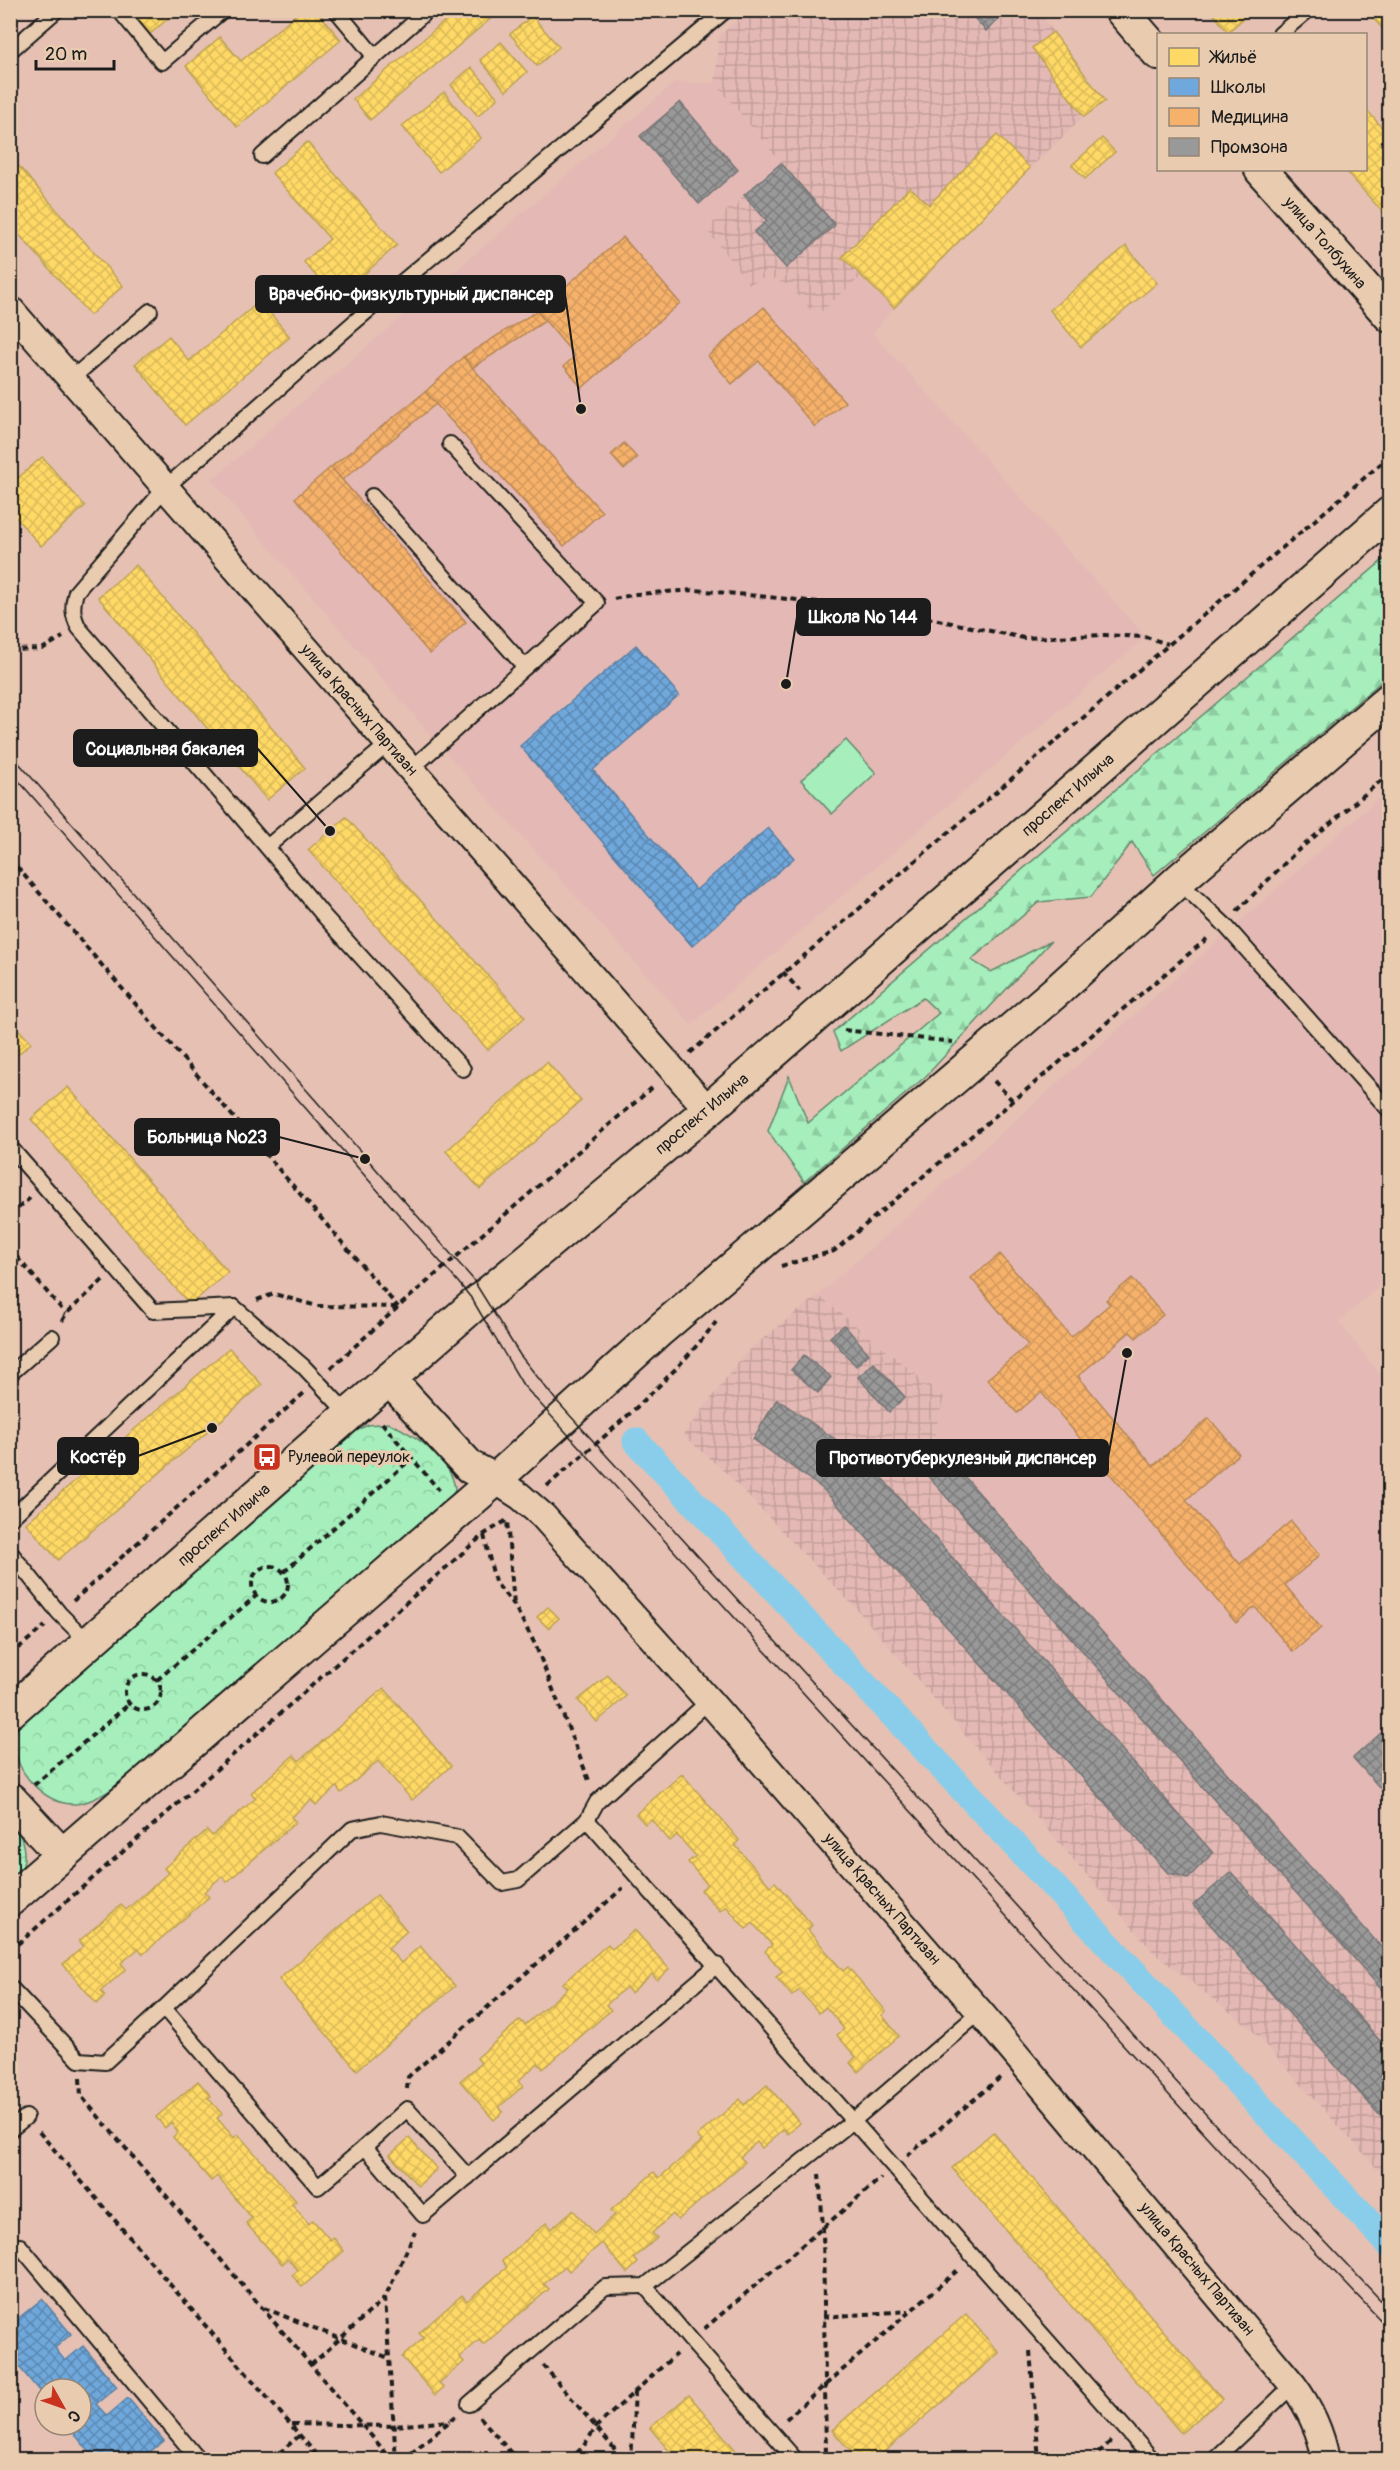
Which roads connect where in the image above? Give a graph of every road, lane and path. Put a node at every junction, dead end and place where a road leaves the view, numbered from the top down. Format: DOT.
graph roads {
  1 [pos="57,10"];
  2 [pos="119,10"];
  3 [pos="223,10"];
  4 [pos="336,10"];
  5 [pos="428,10"];
  6 [pos="726,10"];
  7 [pos="1121,10"];
  8 [pos="1306,12"];
  9 [pos="1281,33"];
  10 [pos="10,51"];
  11 [pos="1157,52"];
  12 [pos="375,57"];
  13 [pos="262,156"];
  14 [pos="1262,171"];
  15 [pos="10,309"];
  16 [pos="150,311"];
  17 [pos="1389,316"];
  18 [pos="71,379"];
  19 [pos="450,444"];
  20 [pos="1389,456"];
  21 [pos="165,488"];
  22 [pos="372,496"];
  23 [pos="1389,513"];
  24 [pos="597,603"];
  25 [pos="79,628"];
  26 [pos="1169,644"];
  27 [pos="10,650"];
  28 [pos="525,668"];
  29 [pos="1389,699"];
  30 [pos="388,744"];
  31 [pos="410,770"];
  32 [pos="1389,773"];
  33 [pos="267,847"];
  34 [pos="10,858"];
  35 [pos="1178,880"];
  36 [pos="1224,924"];
  37 [pos="783,972"];
  38 [pos="802,994"];
  39 [pos="832,1029"];
  40 [pos="959,1043"];
  41 [pos="463,1069"];
  42 [pos="671,1069"];
  43 [pos="989,1076"];
  44 [pos="1012,1100"];
  45 [pos="708,1110"];
  46 [pos="1389,1111"];
  47 [pos="10,1147"];
  48 [pos="10,1249"];
  49 [pos="774,1268"];
  50 [pos="116,1269"];
  51 [pos="234,1307"];
  52 [pos="398,1307"];
  53 [pos="66,1314"];
  54 [pos="722,1314"];
  55 [pos="52,1337"];
  56 [pos="10,1374"];
  57 [pos="389,1379"];
  58 [pos="317,1381"];
  59 [pos="349,1415"];
  60 [pos="381,1422"];
  61 [pos="411,1459"];
  62 [pos="495,1480"];
  63 [pos="543,1489"];
  64 [pos="444,1495"];
  65 [pos="10,1519"];
  66 [pos="477,1528"];
  67 [pos="483,1535"];
  68 [pos="10,1552"];
  69 [pos="284,1572"];
  70 [pos="256,1596"];
  71 [pos="514,1605"];
  72 [pos="59,1613"];
  73 [pos="90,1644"];
  74 [pos="10,1655"];
  75 [pos="157,1680"];
  76 [pos="709,1701"];
  77 [pos="129,1704"];
  78 [pos="10,1712"];
  79 [pos="22,1792"];
  80 [pos="597,1802"];
  81 [pos="587,1820"];
  82 [pos="62,1855"];
  83 [pos="637,1876"];
  84 [pos="10,1900"];
  85 [pos="10,1951"];
  86 [pos="717,1965"];
  87 [pos="10,1987"];
  88 [pos="164,2007"];
  89 [pos="980,2012"];
  90 [pos="79,2060"];
  91 [pos="1021,2060"];
  92 [pos="407,2109"];
  93 [pos="26,2117"];
  94 [pos="853,2121"];
  95 [pos="10,2130"];
  96 [pos="365,2147"];
  97 [pos="818,2149"];
  98 [pos="894,2167"];
  99 [pos="468,2177"];
  100 [pos="423,2215"];
  101 [pos="823,2227"];
  102 [pos="10,2254"];
  103 [pos="974,2257"];
  104 [pos="645,2286"];
  105 [pos="385,2298"];
  106 [pos="262,2307"];
  107 [pos="910,2311"];
  108 [pos="823,2317"];
  109 [pos="1027,2317"];
  110 [pos="340,2338"];
  111 [pos="691,2341"];
  112 [pos="531,2350"];
  113 [pos="389,2358"];
  114 [pos="311,2364"];
  115 [pos="1293,2385"];
  116 [pos="824,2386"];
  117 [pos="635,2391"];
  118 [pos="469,2404"];
  119 [pos="450,2421"];
  120 [pos="291,2424"];
  121 [pos="363,2426"];
  122 [pos="394,2426"];
  123 [pos="596,2427"];
  124 [pos="1125,2428"];
  125 [pos="771,2432"];
  126 [pos="300,2435"];
  127 [pos="199,2460"];
  128 [pos="271,2460"];
  129 [pos="321,2460"];
  130 [pos="392,2460"];
  131 [pos="396,2460"];
  132 [pos="404,2460"];
  133 [pos="517,2460"];
  134 [pos="569,2460"];
  135 [pos="624,2460"];
  136 [pos="631,2460"];
  137 [pos="796,2460"];
  138 [pos="826,2460"];
  139 [pos="1039,2460"];
  140 [pos="1091,2460"];
  141 [pos="1153,2460"];
  142 [pos="1214,2460"];
  143 [pos="1326,2460"];
  1 -- 10 [label="lane"];
  2 -- 3 [label="lane"];
  4 -- 12 [label="lane"];
  5 -- 12 [label="lane"];
  6 -- 21 [label="lane"];
  7 -- 11 [label="street"];
  8 -- 9 [label="lane"];
  12 -- 13 [label="lane"];
  14 -- 17 [label="street, улица Толбухина"];
  15 -- 18 [label="street, улица Красных Партизан"];
  16 -- 18 [label="lane"];
  18 -- 21 [label="street, улица Красных Партизан"];
  19 -- 24 [label="lane"];
  20 -- 26 [label="path"];
  21 -- 25 [label="lane"];
  21 -- 30 [label="street, улица Красных Партизан"];
  22 -- 28 [label="lane"];
  23 -- 45 [label="street, проспект Ильича"];
  24 -- 26 [label="path"];
  24 -- 28 [label="lane"];
  25 -- 27 [label="path"];
  25 -- 33 [label="lane"];
  26 -- 37 [label="path"];
  28 -- 31 [label="lane"];
  29 -- 35 [label="street"];
  30 -- 31 [label="street, улица Красных Партизан"];
  30 -- 33 [label="lane"];
  31 -- 42 [label="street, улица Красных Партизан"];
  32 -- 36 [label="path"];
  33 -- 41 [label="lane"];
  34 -- 52 [label="path"];
  35 -- 36 [label="lane"];
  35 -- 62 [label="street"];
  36 -- 44 [label="path"];
  36 -- 46 [label="lane"];
  37 -- 38 [label="path"];
  37 -- 42 [label="path"];
  39 -- 40 [label="path"];
  42 -- 45 [label="street, улица Красных Партизан"];
  42 -- 52 [label="path"];
  43 -- 44 [label="path"];
  44 -- 49 [label="path"];
  45 -- 57 [label="street, проспект Ильича"];
  47 -- 50 [label="lane"];
  48 -- 53 [label="path"];
  50 -- 51 [label="lane"];
  50 -- 53 [label="path"];
  51 -- 52 [label="path"];
  51 -- 58 [label="lane"];
  51 -- 65 [label="lane"];
  52 -- 58 [label="path"];
  53 -- 55 [label="path"];
  54 -- 63 [label="path"];
  55 -- 56 [label="lane"];
  57 -- 59 [label="street, проспект Ильича"];
  57 -- 62 [label="street, улица Красных Партизан"];
  58 -- 59 [label="lane"];
  58 -- 72 [label="path"];
  59 -- 73 [label="street, проспект Ильича"];
  60 -- 61 [label="path"];
  61 -- 64 [label="path"];
  61 -- 69 [label="path"];
  62 -- 76 [label="street, улица Красных Партизан"];
  62 -- 82 [label="street"];
  66 -- 67 [label="path"];
  67 -- 71 [label="path"];
  67 -- 71 [label="path"];
  67 -- 85 [label="path"];
  68 -- 72 [label="lane"];
  69 -- 70 [label="path"];
  69 -- 70 [label="path"];
  70 -- 75 [label="path"];
  71 -- 80 [label="path"];
  72 -- 73 [label="lane"];
  72 -- 74 [label="path"];
  73 -- 78 [label="street, проспект Ильича"];
  75 -- 77 [label="path"];
  75 -- 77 [label="path"];
  76 -- 80 [label="lane"];
  76 -- 89 [label="street, улица Красных Партизан"];
  77 -- 79 [label="path"];
  79 -- 82 [label="street"];
  80 -- 81 [label="lane"];
  81 -- 83 [label="lane"];
  81 -- 88 [label="lane"];
  82 -- 84 [label="street"];
  83 -- 86 [label="lane"];
  83 -- 92 [label="path"];
  86 -- 94 [label="lane"];
  86 -- 99 [label="lane"];
  87 -- 90 [label="lane"];
  88 -- 90 [label="lane"];
  88 -- 96 [label="lane"];
  89 -- 91 [label="street, улица Красных Партизан"];
  89 -- 94 [label="lane"];
  90 -- 106 [label="path"];
  91 -- 98 [label="path"];
  91 -- 115 [label="street, улица Красных Партизан"];
  92 -- 96 [label="lane"];
  92 -- 99 [label="lane"];
  93 -- 95 [label="lane"];
  93 -- 120 [label="path"];
  94 -- 97 [label="lane"];
  94 -- 98 [label="lane"];
  96 -- 100 [label="lane"];
  97 -- 101 [label="path"];
  97 -- 104 [label="lane"];
  98 -- 101 [label="path"];
  98 -- 103 [label="lane"];
  99 -- 100 [label="lane"];
  100 -- 105 [label="path"];
  101 -- 108 [label="path"];
  101 -- 111 [label="path"];
  102 -- 127 [label="lane"];
  103 -- 107 [label="path"];
  103 -- 109 [label="lane"];
  104 -- 111 [label="lane"];
  104 -- 112 [label="lane"];
  105 -- 110 [label="path"];
  105 -- 113 [label="path"];
  106 -- 110 [label="path"];
  106 -- 114 [label="path"];
  107 -- 108 [label="path"];
  107 -- 116 [label="path"];
  108 -- 116 [label="path"];
  109 -- 124 [label="lane"];
  109 -- 139 [label="path"];
  110 -- 113 [label="path"];
  110 -- 114 [label="path"];
  111 -- 117 [label="path"];
  111 -- 125 [label="lane"];
  112 -- 118 [label="lane"];
  112 -- 123 [label="path"];
  113 -- 122 [label="path"];
  114 -- 121 [label="path"];
  115 -- 142 [label="lane"];
  115 -- 143 [label="street, улица Красных Партизан"];
  116 -- 125 [label="path"];
  116 -- 138 [label="path"];
  117 -- 123 [label="path"];
  117 -- 136 [label="path"];
  118 -- 119 [label="path"];
  118 -- 133 [label="path"];
  119 -- 122 [label="path"];
  119 -- 132 [label="path"];
  120 -- 121 [label="path"];
  120 -- 126 [label="path"];
  121 -- 122 [label="path"];
  121 -- 130 [label="path"];
  122 -- 131 [label="path"];
  123 -- 134 [label="path"];
  123 -- 135 [label="path"];
  124 -- 140 [label="path"];
  124 -- 141 [label="lane"];
  125 -- 137 [label="lane"];
  126 -- 128 [label="path"];
  126 -- 129 [label="path"];
}
